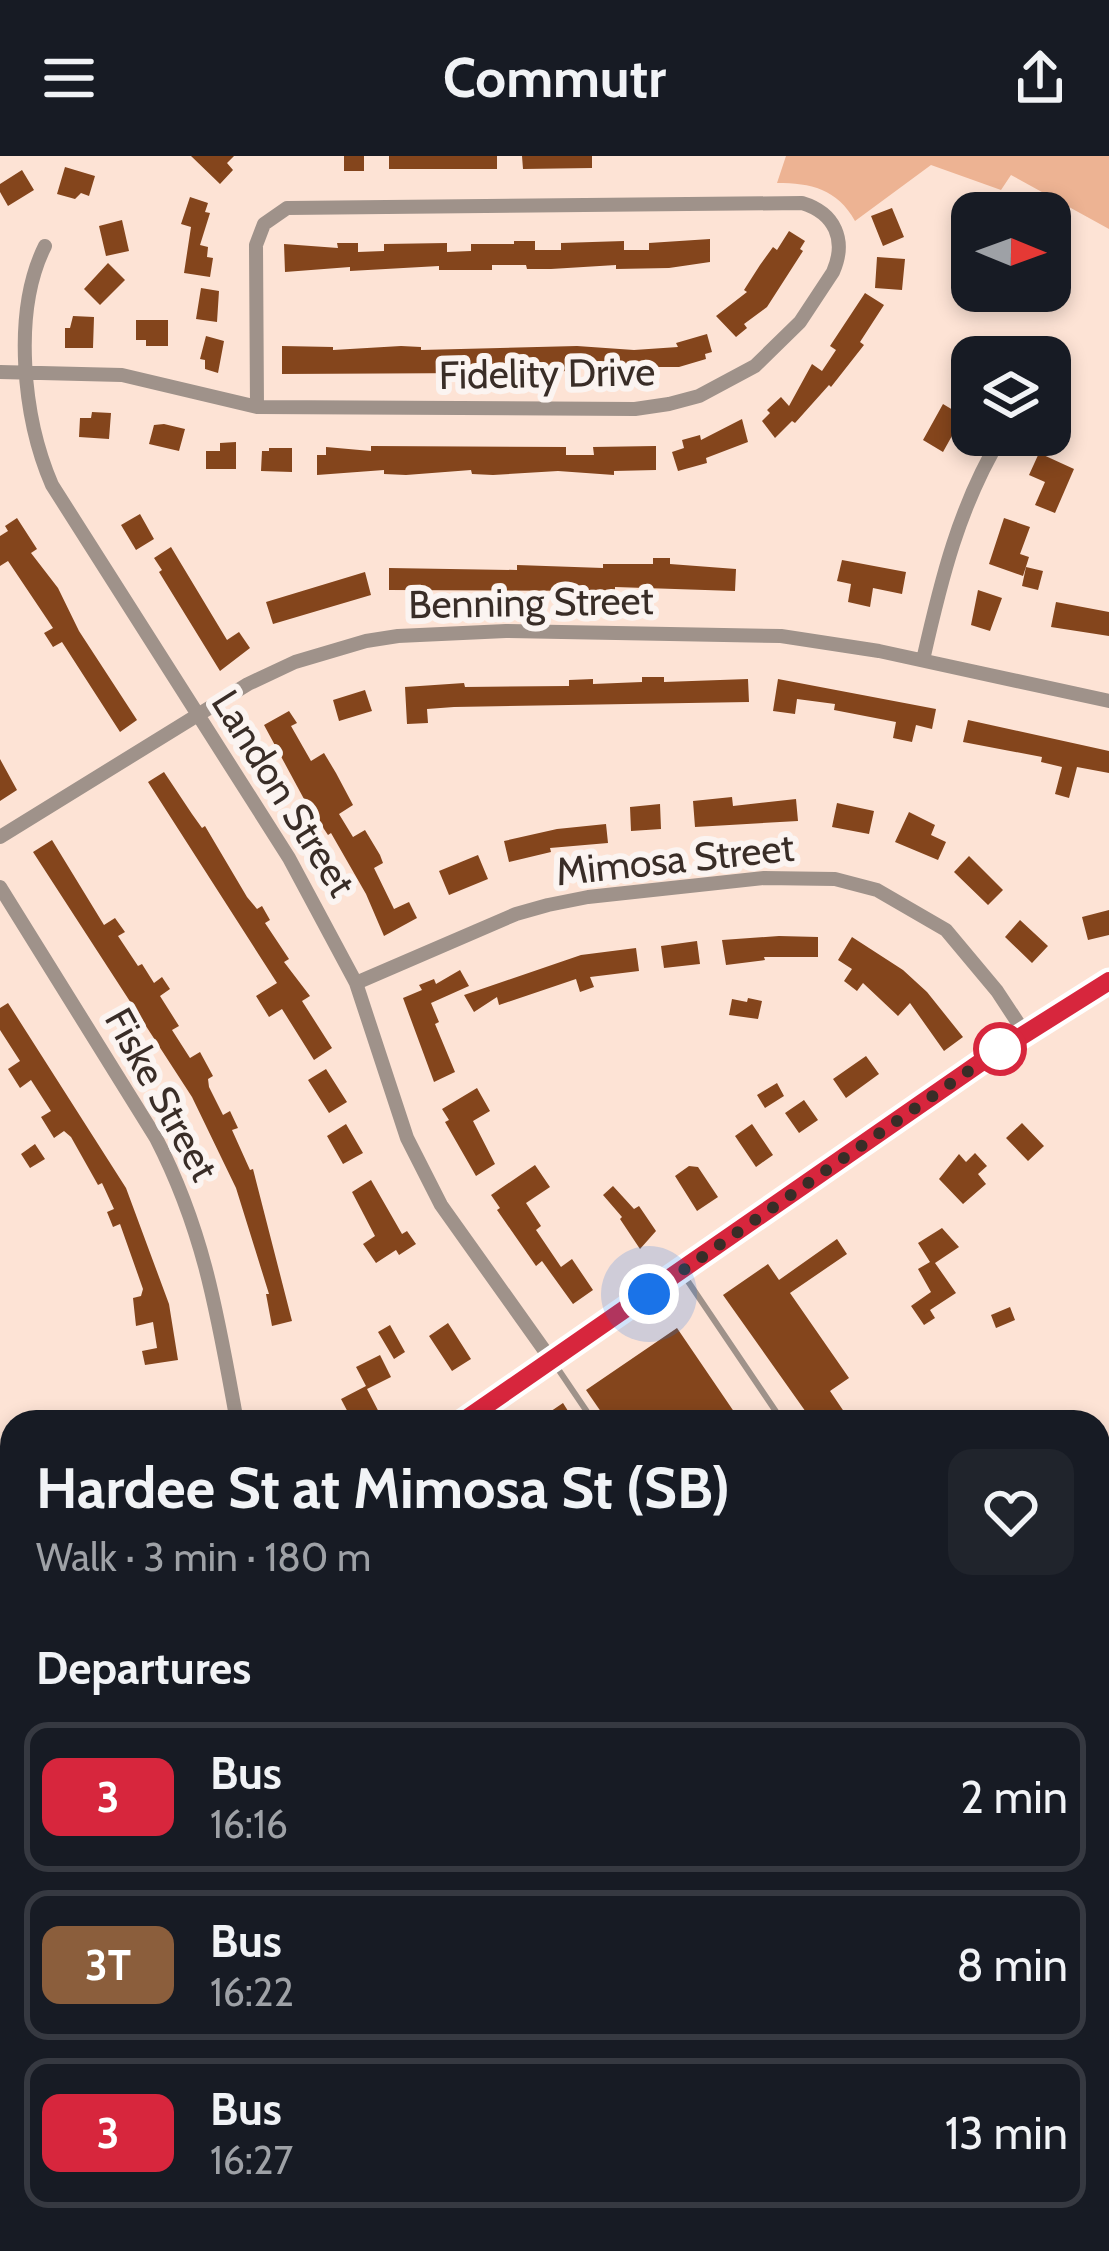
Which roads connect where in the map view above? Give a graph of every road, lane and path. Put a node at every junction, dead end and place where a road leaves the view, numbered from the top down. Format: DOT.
graph roads {
  1 [pos="45,246"];
  2 [pos="0,372"];
  3 [pos="28,372"];
  4 [pos="257,407"];
  5 [pos="989,456"];
  6 [pos="923,660"];
  7 [pos="1109,701"];
  8 [pos="196,714"];
  9 [pos="0,837"];
  10 [pos="0,887"];
  11 [pos="1109,981"];
  12 [pos="356,983"];
  13 [pos="1024,1032"];
  14 [pos="681,1271"];
  15 [pos="552,1360"];
  16 [pos="235,1410"];
  17 [pos="479,1410"];
  18 [pos="586,1410"];
  19 [pos="775,1410"];
  1 -- 3 [label="street, Landon Street"];
  2 -- 3 [label="street, Fidelity Drive"];
  3 -- 4 [label="street, Fidelity Drive"];
  3 -- 8 [label="street, Landon Street"];
  4 -- 4 [label="street, Fidelity Drive"];
  5 -- 6 [label="street"];
  6 -- 7 [label="street, Benning Street"];
  6 -- 8 [label="street, Benning Street"];
  8 -- 9 [label="street, Benning Street"];
  8 -- 12 [label="street, Landon Street"];
  10 -- 16 [label="street, Fiske Street"];
  11 -- 13 [label="street"];
  12 -- 13 [label="street, Mimosa Street"];
  12 -- 15 [label="street, Landon Street"];
  13 -- 14 [label="street"];
  14 -- 15 [label="street"];
  14 -- 19 [label="lane"];
  15 -- 17 [label="street"];
  15 -- 18 [label="lane"];
}
